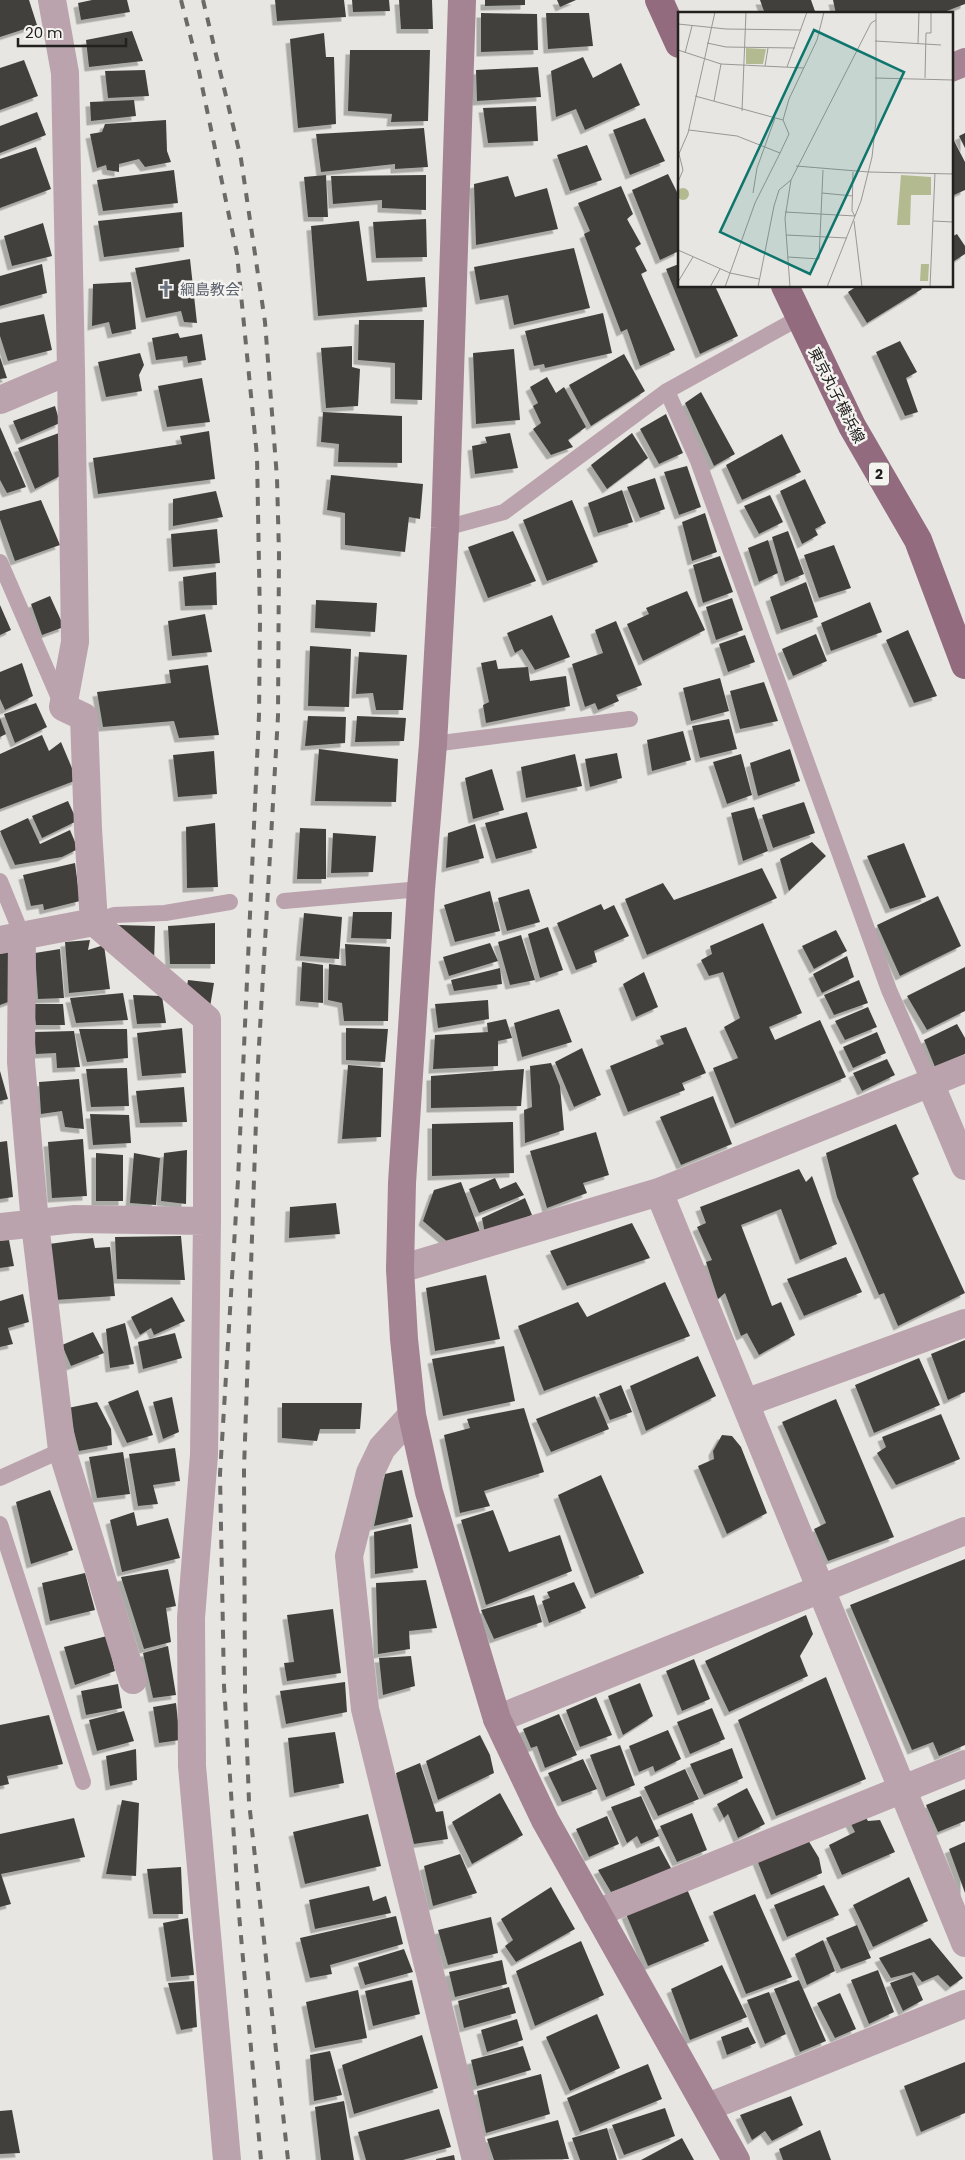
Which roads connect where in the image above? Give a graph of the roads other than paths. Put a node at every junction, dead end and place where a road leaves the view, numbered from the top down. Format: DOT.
graph roads {
  1 [pos="52,0"];
  2 [pos="462,0"];
  3 [pos="659,0"];
  4 [pos="678,42"];
  5 [pos="965,62"];
  6 [pos="952,68"];
  7 [pos="786,288"];
  8 [pos="799,318"];
  9 [pos="72,370"];
  10 [pos="667,391"];
  11 [pos="0,400"];
  12 [pos="445,528"];
  13 [pos="0,562"];
  14 [pos="965,665"];
  15 [pos="63,707"];
  16 [pos="630,719"];
  17 [pos="433,744"];
  18 [pos="0,881"];
  19 [pos="421,889"];
  20 [pos="284,901"];
  21 [pos="230,902"];
  22 [pos="94,922"];
  23 [pos="11,938"];
  24 [pos="965,1069"];
  25 [pos="930,1083"];
  26 [pos="965,1166"];
  27 [pos="660,1192"];
  28 [pos="207,1222"];
  29 [pos="36,1224"];
  30 [pos="0,1228"];
  31 [pos="400,1269"];
  32 [pos="965,1323"];
  33 [pos="745,1403"];
  34 [pos="412,1415"];
  35 [pos="62,1450"];
  36 [pos="0,1478"];
  37 [pos="0,1524"];
  38 [pos="965,1531"];
  39 [pos="821,1589"];
  40 [pos="133,1680"];
  41 [pos="497,1719"];
  42 [pos="965,1764"];
  43 [pos="83,1782"];
  44 [pos="902,1788"];
  45 [pos="598,1913"];
  46 [pos="965,1943"];
  47 [pos="965,2004"];
  48 [pos="708,2108"];
  49 [pos="227,2160"];
  50 [pos="476,2160"];
  51 [pos="736,2160"];
  1 -- 9 [label="street"];
  2 -- 12 [label="street"];
  3 -- 4 [label="main road"];
  5 -- 6 [label="street"];
  7 -- 8 [label="main road, 東京丸子横浜線 / 2"];
  8 -- 10 [label="lane"];
  8 -- 14 [label="main road, 東京丸子横浜線 / 2"];
  9 -- 11 [label="street"];
  9 -- 15 [label="street"];
  10 -- 12 [label="lane"];
  10 -- 25 [label="lane"];
  12 -- 17 [label="street"];
  13 -- 15 [label="lane"];
  15 -- 22 [label="street"];
  16 -- 17 [label="lane"];
  17 -- 19 [label="street"];
  18 -- 23 [label="lane"];
  19 -- 20 [label="lane"];
  19 -- 31 [label="street"];
  21 -- 22 [label="lane"];
  22 -- 23 [label="street"];
  22 -- 28 [label="street"];
  23 -- 29 [label="street"];
  24 -- 25 [label="street"];
  25 -- 26 [label="street"];
  25 -- 27 [label="street"];
  27 -- 31 [label="street"];
  27 -- 33 [label="street"];
  28 -- 29 [label="street"];
  28 -- 49 [label="street"];
  29 -- 30 [label="street"];
  29 -- 35 [label="street"];
  31 -- 34 [label="street"];
  32 -- 33 [label="street"];
  33 -- 39 [label="street"];
  34 -- 41 [label="street"];
  34 -- 50 [label="street"];
  35 -- 36 [label="lane"];
  35 -- 40 [label="street"];
  37 -- 43 [label="lane"];
  38 -- 39 [label="street"];
  39 -- 41 [label="street"];
  39 -- 44 [label="street"];
  41 -- 45 [label="street"];
  42 -- 44 [label="street"];
  44 -- 45 [label="street"];
  44 -- 46 [label="street"];
  45 -- 48 [label="street"];
  47 -- 48 [label="street"];
  48 -- 51 [label="street"];
}
